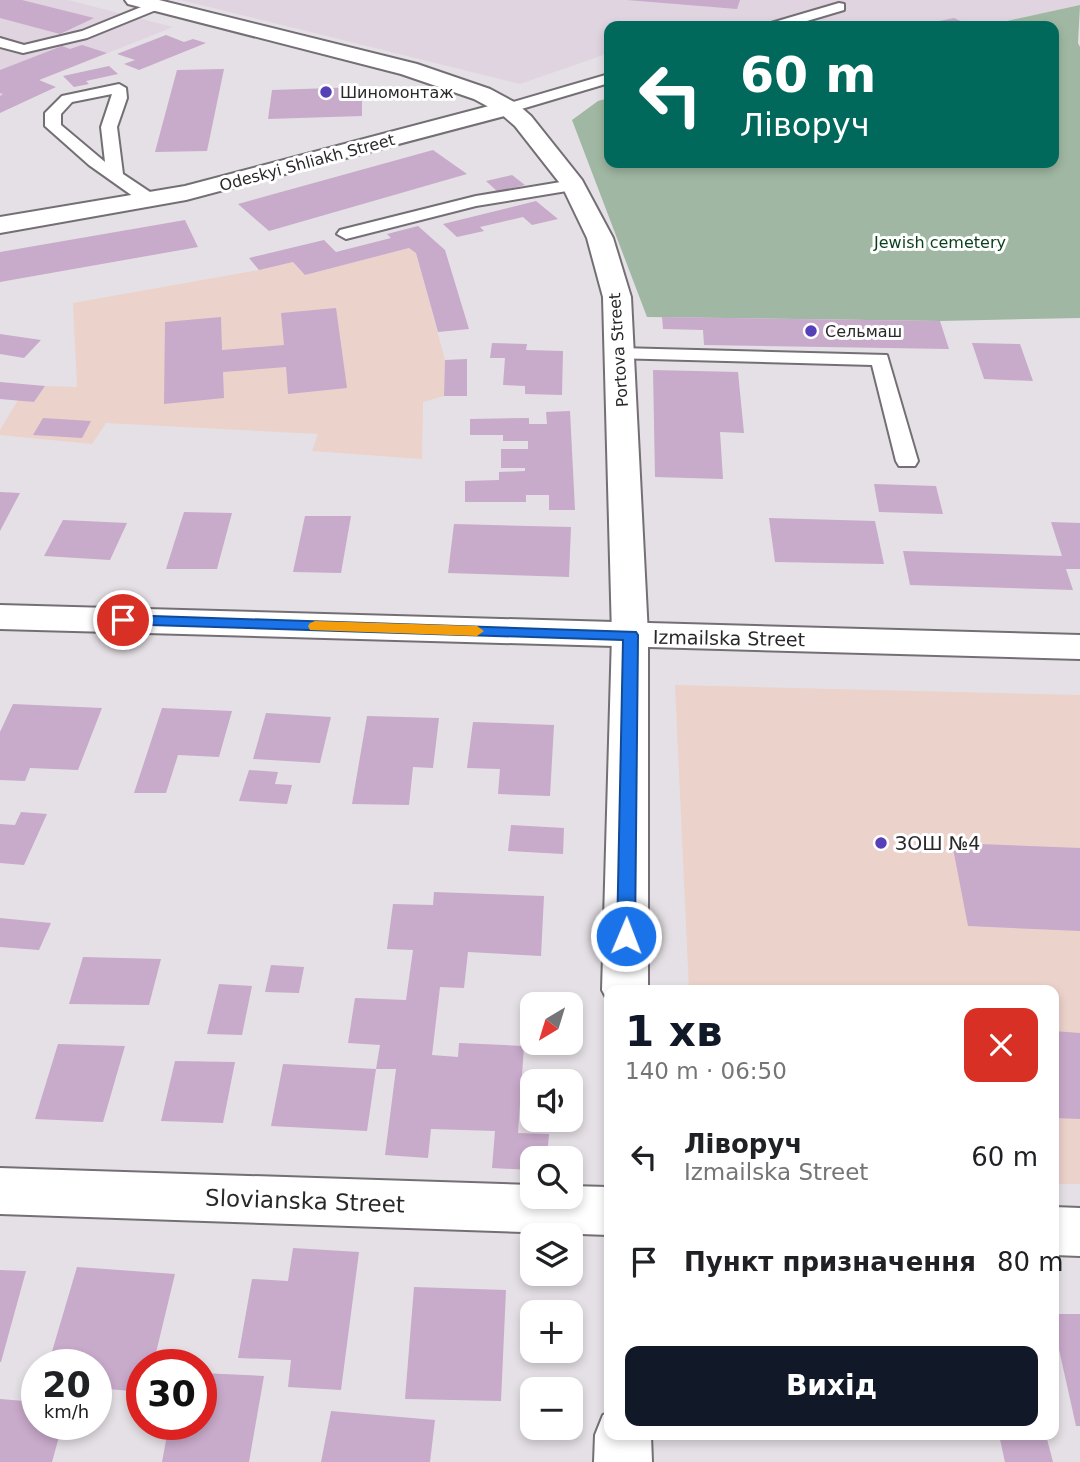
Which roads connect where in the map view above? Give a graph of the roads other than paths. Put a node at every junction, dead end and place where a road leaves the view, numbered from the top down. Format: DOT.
graph roads {
  1 [pos="146,3"];
  2 [pos="839,7"];
  3 [pos="793,21"];
  4 [pos="0,42"];
  5 [pos="604,79"];
  6 [pos="508,108"];
  7 [pos="115,175"];
  8 [pos="573,185"];
  9 [pos="150,200"];
  10 [pos="0,225"];
  11 [pos="346,233"];
  12 [pos="619,354"];
  13 [pos="907,461"];
  14 [pos="0,617"];
  15 [pos="630,635"];
  16 [pos="1080,647"];
  17 [pos="625,985"];
  18 [pos="0,1191"];
  19 [pos="604,1212"];
  20 [pos="1059,1231"];
  21 [pos="1080,1232"];
  22 [pos="623,1440"];
  23 [pos="623,1462"];
  1 -- 4 [label="lane"];
  1 -- 6 [label="main road, Portova Street"];
  2 -- 3 [label="lane"];
  5 -- 6 [label="lane, Odeskyi Shliakh Street"];
  6 -- 8 [label="main road, Portova Street"];
  6 -- 9 [label="main road, Odeskyi Shliakh Street"];
  7 -- 7 [label="lane"];
  7 -- 9 [label="lane"];
  8 -- 11 [label="lane"];
  8 -- 12 [label="main road, Portova Street"];
  9 -- 10 [label="main road, Odeskyi Shliakh Street"];
  12 -- 13 [label="lane"];
  12 -- 15 [label="main road, Portova Street"];
  14 -- 15 [label="main road, Izmailska Street"];
  15 -- 16 [label="main road, Izmailska Street"];
  15 -- 17 [label="main road, Portova Street"];
  18 -- 19 [label="main road, Slovianska Street"];
  20 -- 21 [label="main road"];
  22 -- 23 [label="main road"];
}
